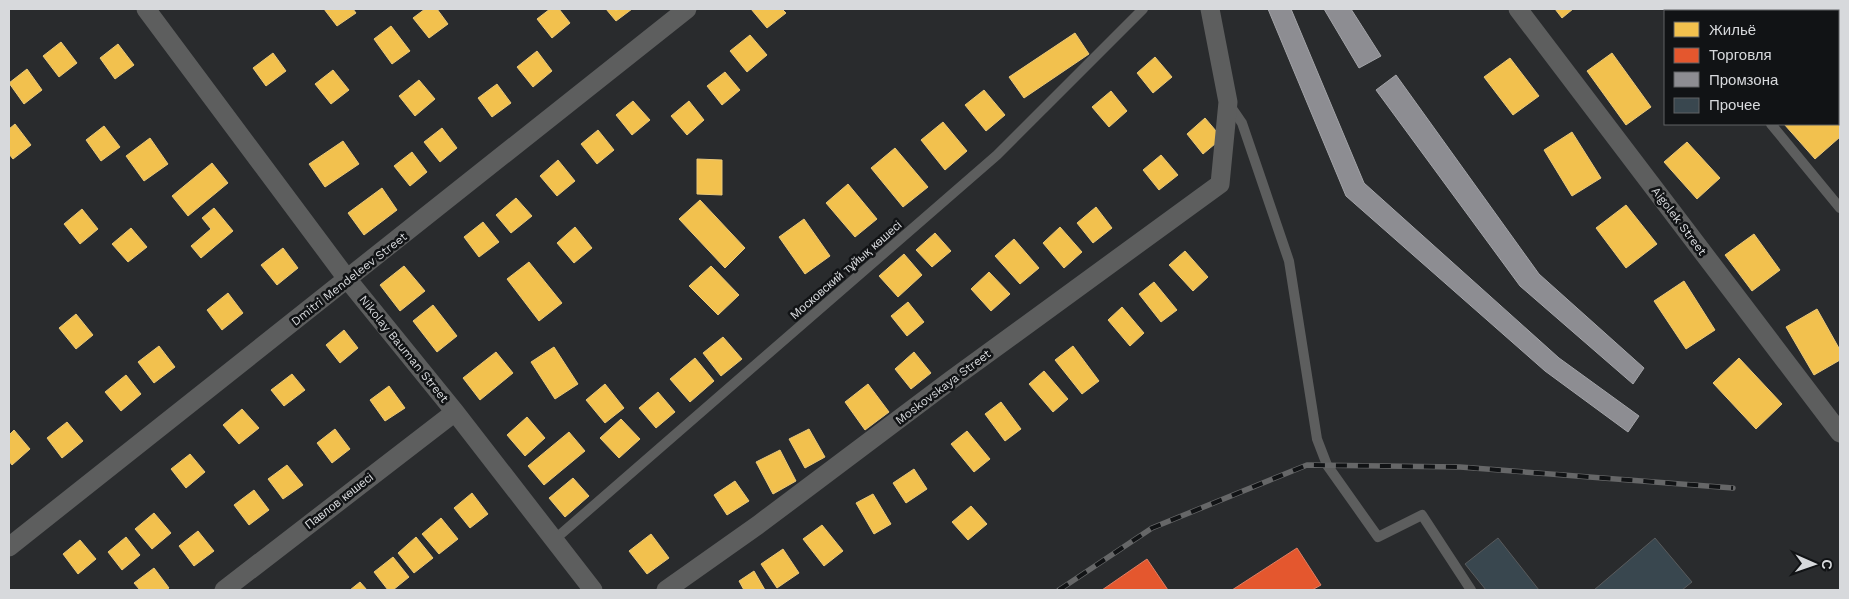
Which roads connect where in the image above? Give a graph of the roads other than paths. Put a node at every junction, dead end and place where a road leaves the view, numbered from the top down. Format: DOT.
graph roads {
  1 [pos="146,9"];
  2 [pos="688,9"];
  3 [pos="1144,9"];
  4 [pos="1210,9"];
  5 [pos="1518,9"];
  6 [pos="1228,102"];
  7 [pos="1772,125"];
  8 [pos="1840,208"];
  9 [pos="348,280"];
  10 [pos="455,412"];
  11 [pos="1840,433"];
  12 [pos="554,540"];
  13 [pos="9,547"];
  14 [pos="224,590"];
  15 [pos="593,590"];
  16 [pos="666,590"];
  17 [pos="1471,590"];
  1 -- 9 [label="street, Nikolay Bauman Street"];
  2 -- 9 [label="street, Dmitri Mendeleev Street"];
  3 -- 12 [label="lane, Московский тұйық көшесі"];
  4 -- 6 [label="street"];
  5 -- 11 [label="street, Aigolek Street"];
  6 -- 16 [label="street, Moskovskaya Street"];
  6 -- 17 [label="lane"];
  7 -- 8 [label="lane"];
  9 -- 10 [label="street, Nikolay Bauman Street"];
  9 -- 13 [label="street, Dmitri Mendeleev Street"];
  10 -- 12 [label="street, Nikolay Bauman Street"];
  10 -- 14 [label="street, Павлов көшесі"];
  12 -- 15 [label="street, Nikolay Bauman Street"];
}
